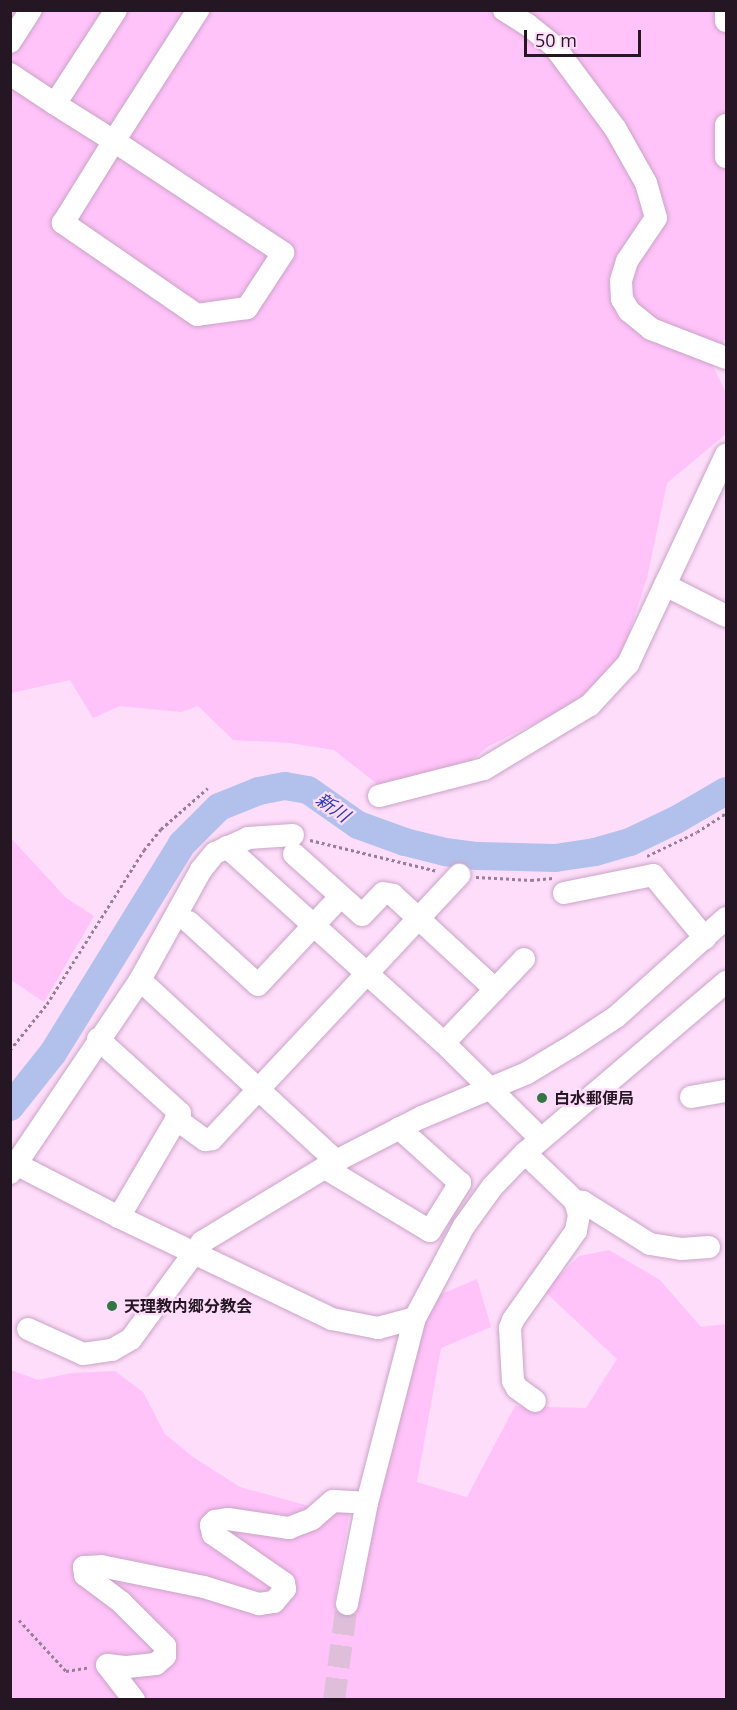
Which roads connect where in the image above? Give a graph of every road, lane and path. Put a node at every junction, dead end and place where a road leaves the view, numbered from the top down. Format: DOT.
graph roads {
  1 [pos="31,10"];
  2 [pos="116,10"];
  3 [pos="198,10"];
  4 [pos="504,10"];
  5 [pos="726,10"];
  6 [pos="726,21"];
  7 [pos="10,42"];
  8 [pos="10,74"];
  9 [pos="55,104"];
  10 [pos="726,125"];
  11 [pos="114,141"];
  12 [pos="726,157"];
  13 [pos="726,358"];
  14 [pos="726,455"];
  15 [pos="665,585"];
  16 [pos="726,616"];
  17 [pos="208,788"];
  18 [pos="379,796"];
  19 [pos="726,813"];
  20 [pos="227,847"];
  21 [pos="643,858"];
  22 [pos="459,875"];
  23 [pos="564,893"];
  24 [pos="340,897"];
  25 [pos="726,918"];
  26 [pos="418,920"];
  27 [pos="189,922"];
  28 [pos="312,926"];
  29 [pos="705,938"];
  30 [pos="524,958"];
  31 [pos="367,973"];
  32 [pos="140,980"];
  33 [pos="726,982"];
  34 [pos="495,989"];
  35 [pos="98,1039"];
  36 [pos="444,1043"];
  37 [pos="10,1050"];
  38 [pos="258,1089"];
  39 [pos="492,1089"];
  40 [pos="726,1091"];
  41 [pos="691,1097"];
  42 [pos="177,1119"];
  43 [pos="399,1128"];
  44 [pos="533,1146"];
  45 [pos="331,1165"];
  46 [pos="12,1167"];
  47 [pos="575,1201"];
  48 [pos="119,1217"];
  49 [pos="710,1247"];
  50 [pos="192,1253"];
  51 [pos="415,1318"];
  52 [pos="28,1329"];
  53 [pos="535,1401"];
  54 [pos="367,1503"];
  55 [pos="347,1604"];
  56 [pos="19,1620"];
  57 [pos="107,1665"];
  58 [pos="134,1700"];
  1 -- 7 [label="street"];
  2 -- 9 [label="street"];
  3 -- 11 [label="street"];
  4 -- 13 [label="street"];
  5 -- 6 [label="street"];
  8 -- 9 [label="street"];
  9 -- 11 [label="street"];
  10 -- 12 [label="street"];
  11 -- 11 [label="street"];
  14 -- 15 [label="street"];
  15 -- 16 [label="street"];
  15 -- 18 [label="street"];
  17 -- 37 [label="path"];
  19 -- 21 [label="path"];
  20 -- 24 [label="street"];
  20 -- 28 [label="street"];
  20 -- 32 [label="street"];
  22 -- 26 [label="street"];
  23 -- 29 [label="street"];
  24 -- 26 [label="street"];
  24 -- 28 [label="street"];
  25 -- 29 [label="street"];
  26 -- 31 [label="street"];
  26 -- 34 [label="street"];
  27 -- 28 [label="street"];
  28 -- 31 [label="street"];
  29 -- 39 [label="street"];
  30 -- 34 [label="street"];
  31 -- 36 [label="street"];
  31 -- 38 [label="street"];
  32 -- 35 [label="street"];
  32 -- 38 [label="street"];
  33 -- 44 [label="street"];
  34 -- 36 [label="street"];
  35 -- 42 [label="street"];
  35 -- 46 [label="street"];
  36 -- 39 [label="street"];
  38 -- 42 [label="street"];
  38 -- 45 [label="street"];
  39 -- 43 [label="street"];
  39 -- 44 [label="street"];
  40 -- 41 [label="street"];
  42 -- 48 [label="street"];
  43 -- 45 [label="street"];
  43 -- 45 [label="street"];
  44 -- 47 [label="street"];
  44 -- 51 [label="street"];
  45 -- 50 [label="street"];
  46 -- 48 [label="street"];
  47 -- 49 [label="street"];
  47 -- 53 [label="street"];
  48 -- 50 [label="street"];
  50 -- 51 [label="street"];
  50 -- 52 [label="street"];
  51 -- 54 [label="street"];
  54 -- 55 [label="street"];
  54 -- 57 [label="street"];
  56 -- 57 [label="path"];
  57 -- 58 [label="street"];
}
